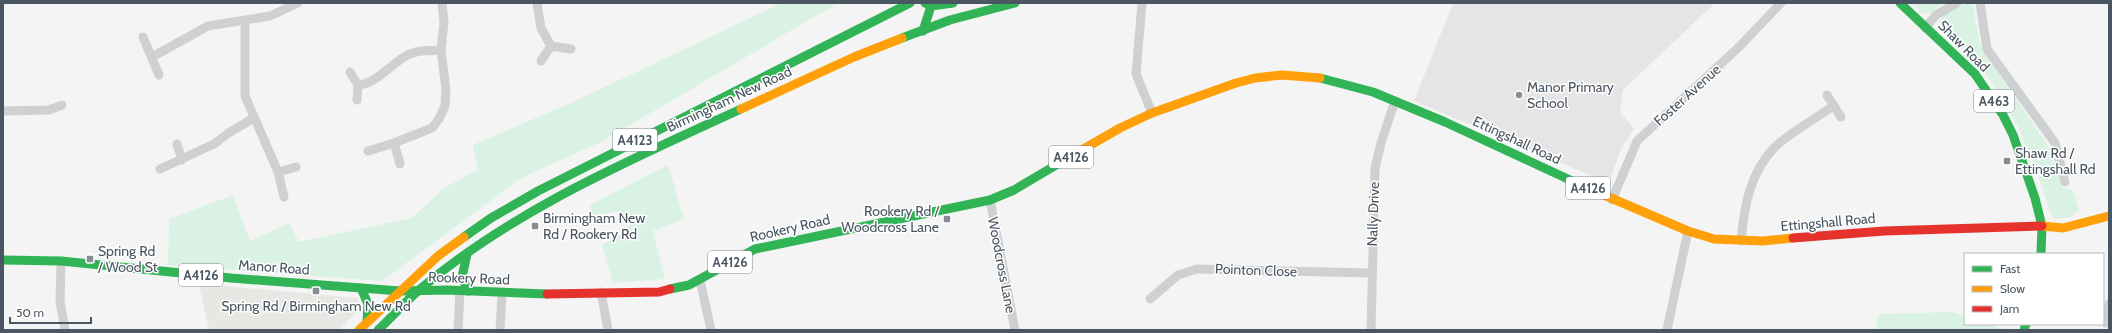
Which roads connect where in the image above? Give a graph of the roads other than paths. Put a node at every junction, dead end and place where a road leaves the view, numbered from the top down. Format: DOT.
graph roads {
  1 [pos="298,3"];
  2 [pos="442,3"];
  3 [pos="537,3"];
  4 [pos="910,3"];
  5 [pos="953,3"];
  6 [pos="1015,3"];
  7 [pos="1142,3"];
  8 [pos="1781,3"];
  9 [pos="1900,3"];
  10 [pos="1957,3"];
  11 [pos="1980,3"];
  12 [pos="930,4"];
  13 [pos="245,21"];
  14 [pos="1925,28"];
  15 [pos="923,31"];
  16 [pos="143,37"];
  17 [pos="551,46"];
  18 [pos="571,49"];
  19 [pos="441,50"];
  20 [pos="152,57"];
  21 [pos="541,61"];
  22 [pos="350,72"];
  23 [pos="159,75"];
  24 [pos="358,85"];
  25 [pos="1827,95"];
  26 [pos="357,100"];
  27 [pos="1395,101"];
  28 [pos="62,105"];
  29 [pos="1833,106"];
  30 [pos="3,111"];
  31 [pos="1152,113"];
  32 [pos="1841,117"];
  33 [pos="254,118"];
  34 [pos="394,143"];
  35 [pos="177,144"];
  36 [pos="368,151"];
  37 [pos="182,160"];
  38 [pos="400,164"];
  39 [pos="296,167"];
  40 [pos="160,169"];
  41 [pos="278,172"];
  42 [pos="2065,182"];
  43 [pos="284,197"];
  44 [pos="990,200"];
  45 [pos="1612,200"];
  46 [pos="2109,216"];
  47 [pos="2042,226"];
  48 [pos="1688,231"];
  49 [pos="1741,241"];
  50 [pos="2041,253"];
  51 [pos="467,254"];
  52 [pos="3,260"];
  53 [pos="61,261"];
  54 [pos="1371,273"];
  55 [pos="700,280"];
  56 [pos="361,288"];
  57 [pos="419,290"];
  58 [pos="400,291"];
  59 [pos="464,291"];
  60 [pos="601,292"];
  61 [pos="502,294"];
  62 [pos="1150,299"];
  63 [pos="2109,304"];
  64 [pos="367,322"];
  65 [pos="2106,323"];
  66 [pos="65,330"];
  67 [pos="359,330"];
  68 [pos="378,330"];
  69 [pos="458,330"];
  70 [pos="500,330"];
  71 [pos="608,330"];
  72 [pos="711,330"];
  73 [pos="1015,330"];
  74 [pos="1371,330"];
  75 [pos="1667,330"];
  1 -- 13 [label="street"];
  2 -- 19 [label="street"];
  3 -- 17 [label="street"];
  4 -- 58 [label="main road, Birmingham New Road / A4123"];
  5 -- 12 [label="main road"];
  6 -- 15 [label="main road, Birmingham New Road / A4123"];
  7 -- 31 [label="street"];
  8 -- 45 [label="street, Foster Avenue"];
  9 -- 14 [label="main road, Shaw Road / A463"];
  10 -- 14 [label="street"];
  11 -- 42 [label="street, Shaw Road"];
  12 -- 15 [label="main road"];
  13 -- 20 [label="street"];
  13 -- 33 [label="street"];
  14 -- 47 [label="main road, Shaw Road / A463"];
  15 -- 51 [label="main road, Birmingham New Road / A4123"];
  16 -- 20 [label="street"];
  17 -- 18 [label="street"];
  17 -- 21 [label="street"];
  19 -- 24 [label="street"];
  19 -- 34 [label="street"];
  20 -- 23 [label="street"];
  22 -- 24 [label="street"];
  24 -- 26 [label="street"];
  25 -- 29 [label="street"];
  27 -- 31 [label="main road, Ettingshall Road / A4126"];
  27 -- 45 [label="main road, Ettingshall Road / A4126"];
  27 -- 54 [label="street, Nally Drive"];
  28 -- 30 [label="street"];
  29 -- 32 [label="street"];
  29 -- 49 [label="street"];
  31 -- 44 [label="main road, Rookery Road / A4126"];
  33 -- 37 [label="street"];
  33 -- 41 [label="street"];
  34 -- 36 [label="street"];
  34 -- 38 [label="street"];
  35 -- 37 [label="street"];
  37 -- 40 [label="street"];
  39 -- 41 [label="street"];
  41 -- 43 [label="street"];
  44 -- 55 [label="main road, Rookery Road / A4126"];
  44 -- 73 [label="street, Woodcross Lane"];
  45 -- 48 [label="main road, Ettingshall Road / A4126"];
  46 -- 47 [label="main road, Ettingshall Road"];
  47 -- 49 [label="main road, Ettingshall Road / A4126"];
  47 -- 50 [label="main road, A463"];
  48 -- 49 [label="main road, Ettingshall Road / A4126"];
  48 -- 75 [label="street"];
  51 -- 57 [label="main road, Birmingham New Road / A4123"];
  51 -- 59 [label="main road"];
  52 -- 53 [label="main road, Manor Road / A4126"];
  53 -- 56 [label="main road, Manor Road / A4126"];
  53 -- 66 [label="street"];
  54 -- 62 [label="street, Pointon Close"];
  54 -- 74 [label="street, Nally Drive"];
  55 -- 60 [label="main road, Rookery Road / A4126"];
  55 -- 72 [label="street"];
  56 -- 58 [label="main road, Manor Road / A4126"];
  56 -- 64 [label="main road"];
  57 -- 58 [label="main road, A4126"];
  57 -- 59 [label="main road, Rookery Road / A4126"];
  57 -- 68 [label="main road, Birmingham New Road / A4123"];
  58 -- 64 [label="main road, Birmingham New Road / A4123"];
  59 -- 61 [label="main road, Rookery Road / A4126"];
  59 -- 69 [label="street"];
  60 -- 61 [label="main road, Rookery Road / A4126"];
  60 -- 71 [label="street"];
  61 -- 70 [label="street"];
  63 -- 65 [label="street"];
  64 -- 67 [label="main road, Birmingham New Road / A4123"];
}
